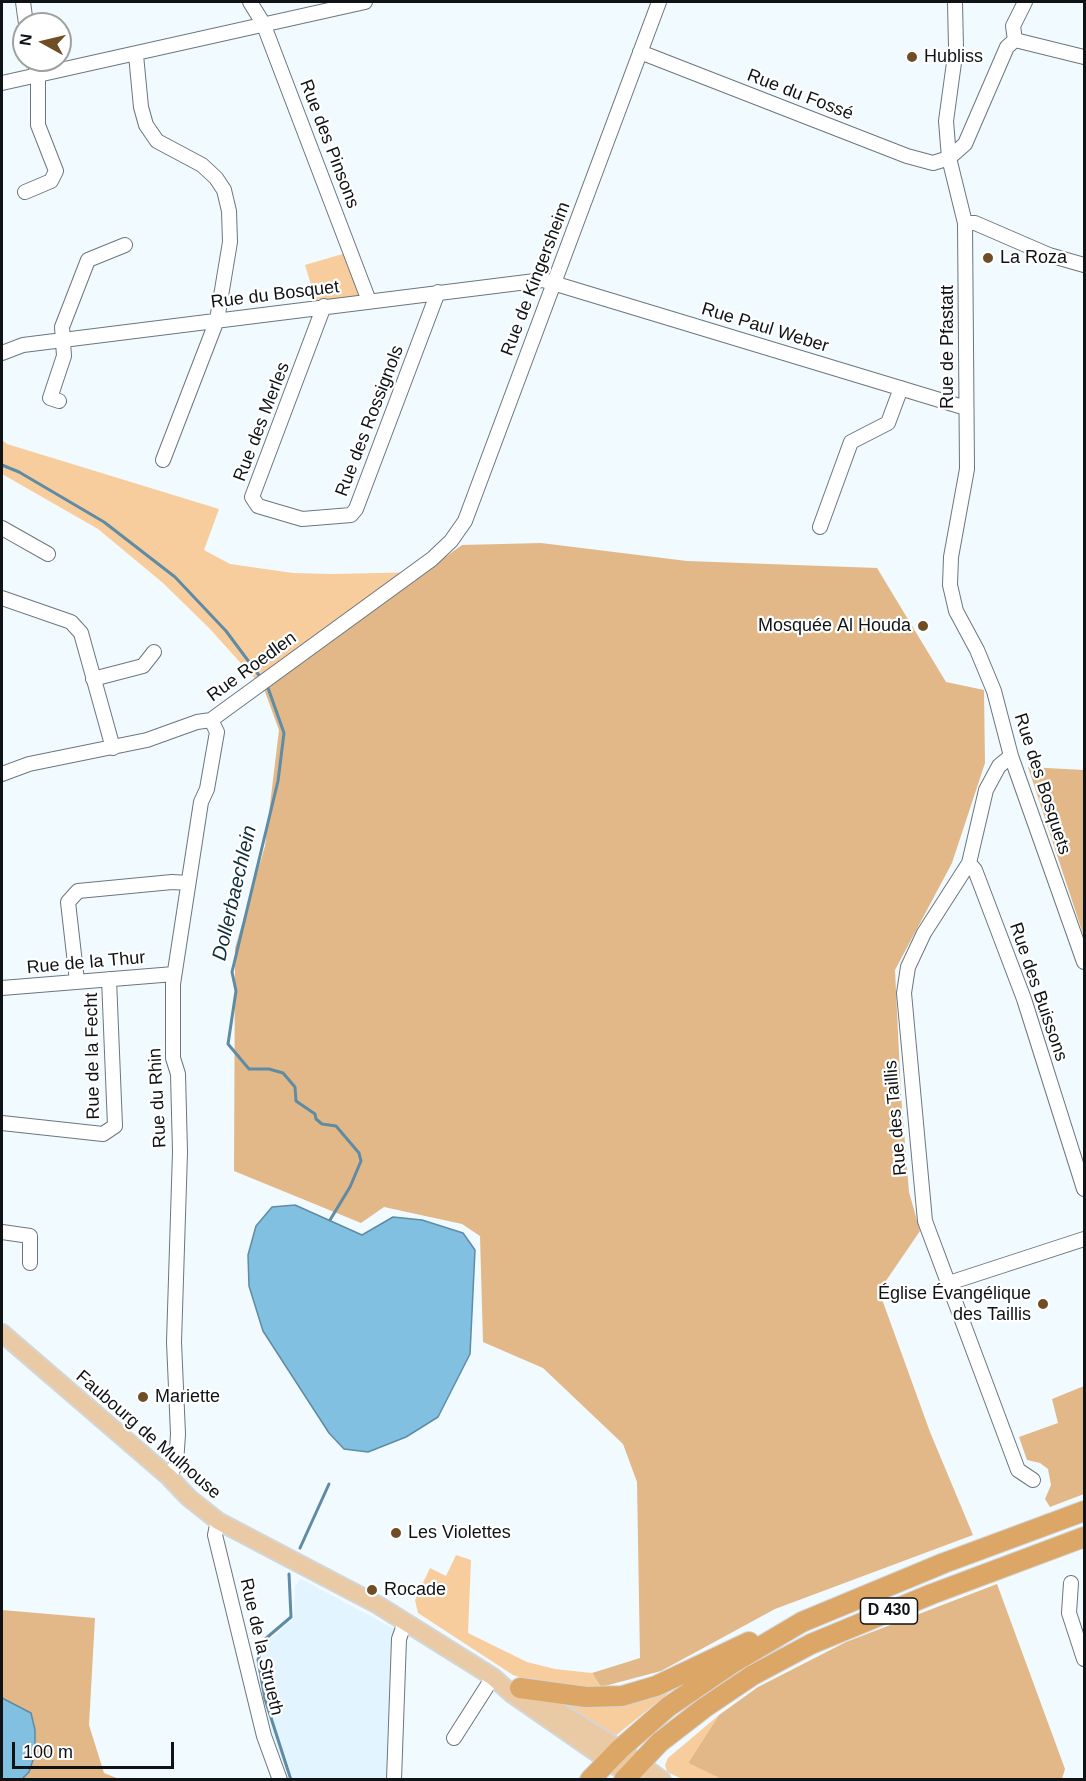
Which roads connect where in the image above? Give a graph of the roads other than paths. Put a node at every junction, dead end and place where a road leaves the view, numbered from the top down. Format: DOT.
graph roads {
  1 [pos="249,2"];
  2 [pos="365,2"];
  3 [pos="659,2"];
  4 [pos="955,2"];
  5 [pos="1025,2"];
  6 [pos="262,24"];
  7 [pos="1015,40"];
  8 [pos="640,52"];
  9 [pos="136,54"];
  10 [pos="1084,57"];
  11 [pos="37,72"];
  12 [pos="38,75"];
  13 [pos="2,83"];
  14 [pos="949,158"];
  15 [pos="25,192"];
  16 [pos="965,223"];
  17 [pos="125,245"];
  18 [pos="1084,265"];
  19 [pos="554,281"];
  20 [pos="438,292"];
  21 [pos="369,301"];
  22 [pos="324,306"];
  23 [pos="217,320"];
  24 [pos="63,340"];
  25 [pos="2,353"];
  26 [pos="901,387"];
  27 [pos="59,401"];
  28 [pos="966,408"];
  29 [pos="163,460"];
  30 [pos="302,519"];
  31 [pos="820,527"];
  32 [pos="2,528"];
  33 [pos="48,554"];
  34 [pos="432,559"];
  35 [pos="2,598"];
  36 [pos="154,652"];
  37 [pos="93,679"];
  38 [pos="992,685"];
  39 [pos="211,720"];
  40 [pos="114,748"];
  41 [pos="1011,756"];
  42 [pos="2,774"];
  43 [pos="969,863"];
  44 [pos="188,883"];
  45 [pos="1084,962"];
  46 [pos="174,974"];
  47 [pos="109,979"];
  48 [pos="77,981"];
  49 [pos="2,988"];
  50 [pos="2,1124"];
  51 [pos="1081,1170"];
  52 [pos="1084,1189"];
  53 [pos="2,1232"];
  54 [pos="1084,1239"];
  55 [pos="30,1263"];
  56 [pos="950,1284"];
  57 [pos="2,1333"];
  58 [pos="169,1478"];
  59 [pos="1034,1480"];
  60 [pos="1084,1511"];
  61 [pos="218,1521"];
  62 [pos="1084,1537"];
  63 [pos="1071,1582"];
  64 [pos="405,1622"];
  65 [pos="802,1622"];
  66 [pos="1084,1659"];
  67 [pos="493,1677"];
  68 [pos="520,1688"];
  69 [pos="454,1738"];
  70 [pos="614,1754"];
  71 [pos="632,1774"];
  72 [pos="280,1779"];
  73 [pos="394,1779"];
  74 [pos="590,1779"];
  75 [pos="662,1779"];
  1 -- 6 [label="street, Rue des Pinsons"];
  2 -- 6 [label="street"];
  3 -- 8 [label="street, Rue de Kingersheim"];
  4 -- 14 [label="street, Rue de Pfastatt"];
  5 -- 7 [label="street"];
  6 -- 9 [label="street"];
  6 -- 21 [label="street, Rue des Pinsons"];
  7 -- 10 [label="street"];
  7 -- 14 [label="street"];
  8 -- 14 [label="street, Rue du Fossé"];
  8 -- 19 [label="street, Rue de Kingersheim"];
  9 -- 12 [label="street"];
  9 -- 23 [label="street"];
  11 -- 12 [label="street"];
  12 -- 13 [label="street"];
  12 -- 15 [label="street"];
  14 -- 16 [label="street, Rue de Pfastatt"];
  16 -- 18 [label="street"];
  16 -- 28 [label="street, Rue de Pfastatt"];
  17 -- 24 [label="street"];
  19 -- 20 [label="street, Rue du Bosquet"];
  19 -- 26 [label="street, Rue Paul Weber"];
  19 -- 34 [label="street, Rue de Kingersheim"];
  20 -- 21 [label="street, Rue du Bosquet"];
  20 -- 30 [label="street, Rue des Rossignols"];
  21 -- 22 [label="street, Rue du Bosquet"];
  22 -- 23 [label="street, Rue du Bosquet"];
  22 -- 30 [label="street, Rue des Merles"];
  23 -- 24 [label="street, Rue du Bosquet"];
  23 -- 29 [label="street"];
  24 -- 25 [label="street, Rue du Bosquet"];
  24 -- 27 [label="street"];
  26 -- 28 [label="street, Rue Paul Weber"];
  26 -- 31 [label="street"];
  28 -- 38 [label="street, Rue de Pfastatt"];
  32 -- 33 [label="street"];
  34 -- 39 [label="street, Rue Roedlen"];
  35 -- 37 [label="street"];
  36 -- 37 [label="street"];
  37 -- 40 [label="street"];
  38 -- 41 [label="street, Rue des Bosquets"];
  39 -- 40 [label="street, Rue Roedlen"];
  39 -- 44 [label="street, Rue du Rhin"];
  40 -- 42 [label="street, Rue Roedlen"];
  41 -- 43 [label="street, Rue des Taillis"];
  41 -- 45 [label="street, Rue des Bosquets"];
  43 -- 51 [label="street, Rue des Buissons"];
  43 -- 56 [label="street, Rue des Taillis"];
  44 -- 46 [label="street, Rue du Rhin"];
  44 -- 48 [label="street"];
  46 -- 47 [label="street, Rue de la Thur"];
  46 -- 58 [label="street, Rue du Rhin"];
  47 -- 48 [label="street, Rue de la Thur"];
  47 -- 50 [label="street, Rue de la Fecht"];
  48 -- 49 [label="street, Rue de la Thur"];
  51 -- 52 [label="street, Rue des Buissons"];
  53 -- 55 [label="street"];
  54 -- 56 [label="street"];
  56 -- 59 [label="street, Rue des Taillis"];
  57 -- 58 [label="main road, Faubourg de Mulhouse"];
  58 -- 61 [label="main road, Faubourg de Mulhouse"];
  60 -- 65 [label="highway, D 430"];
  61 -- 64 [label="main road, Faubourg de Mulhouse"];
  61 -- 72 [label="street, Rue de la Strueth"];
  62 -- 71 [label="highway, D 430"];
  63 -- 66 [label="street"];
  64 -- 67 [label="main road, Faubourg de Mulhouse"];
  64 -- 73 [label="street"];
  65 -- 68 [label="highway"];
  65 -- 70 [label="highway, D 430"];
  67 -- 68 [label="main road, Faubourg de Mulhouse"];
  67 -- 69 [label="street"];
  67 -- 70 [label="main road, Faubourg de Mulhouse"];
  68 -- 70 [label="main road, Faubourg de Mulhouse"];
  70 -- 71 [label="main road, Faubourg de Mulhouse"];
  70 -- 74 [label="highway, D 430"];
  71 -- 75 [label="main road, Faubourg de Mulhouse"];
}
